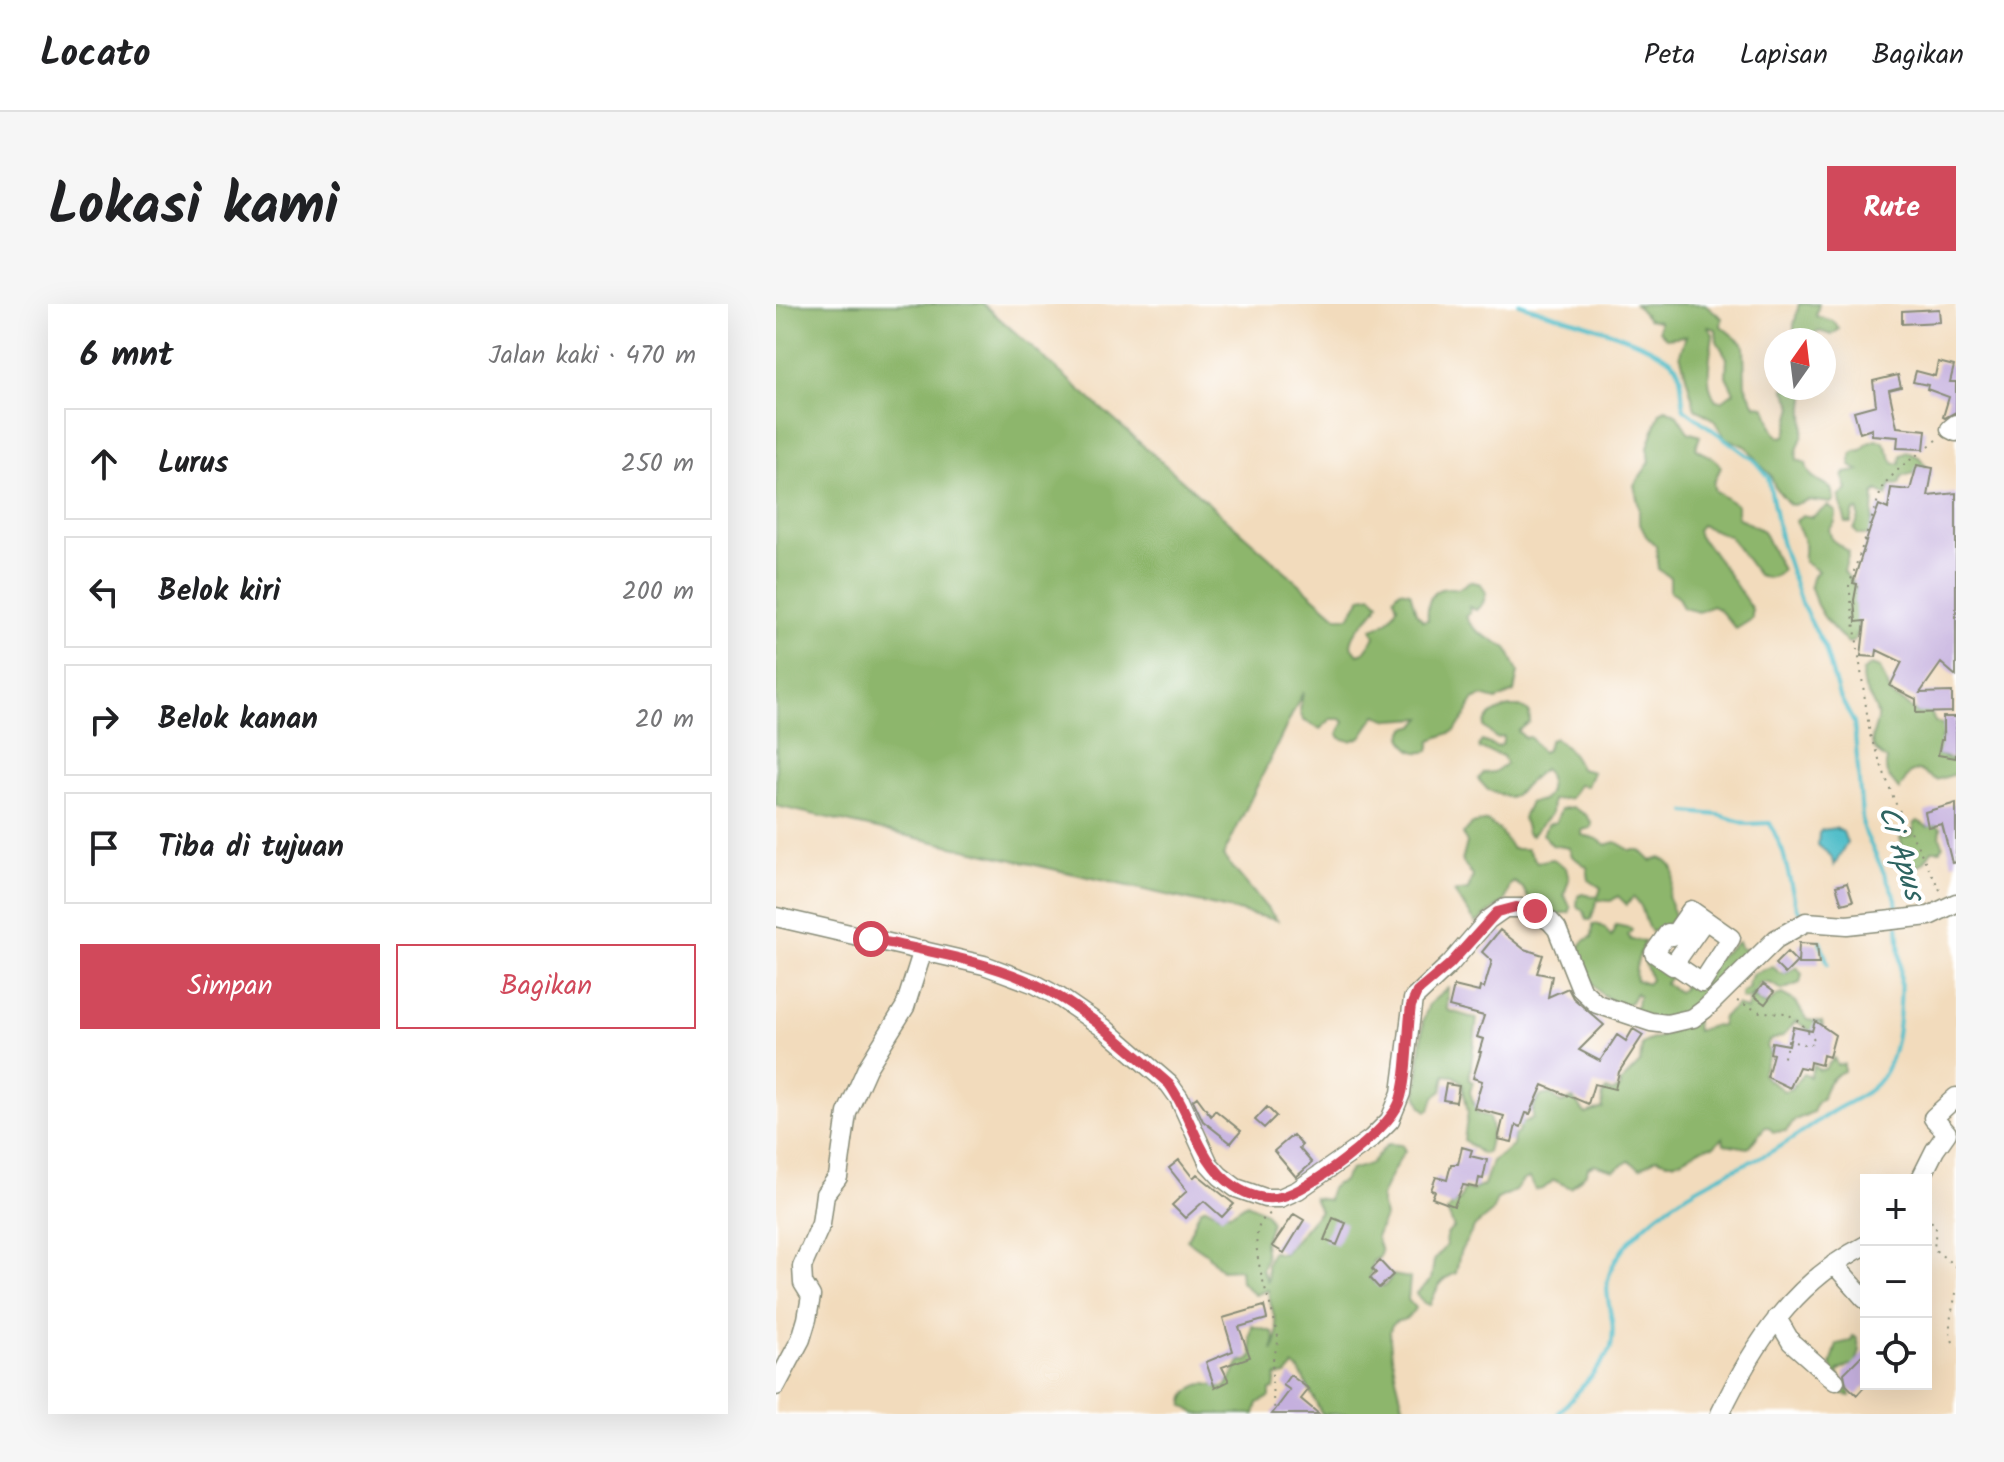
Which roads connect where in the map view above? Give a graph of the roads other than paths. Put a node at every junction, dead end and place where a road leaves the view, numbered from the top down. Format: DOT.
graph roads {
  1 [pos="1953,905"];
  2 [pos="776,917"];
  3 [pos="1684,939"];
  4 [pos="923,950"];
  5 [pos="1720,956"];
  6 [pos="1956,1097"];
  7 [pos="1923,1174"];
  8 [pos="1864,1246"];
  9 [pos="1834,1264"];
  10 [pos="1860,1293"];
  11 [pos="1777,1318"];
  12 [pos="1835,1381"];
  13 [pos="776,1386"];
  14 [pos="1720,1414"];
  1 -- 4 [label="street"];
  2 -- 4 [label="street"];
  3 -- 5 [label="street"];
  3 -- 5 [label="street"];
  3 -- 5 [label="street"];
  4 -- 13 [label="street"];
  6 -- 7 [label="street"];
  8 -- 9 [label="street"];
  9 -- 10 [label="street"];
  9 -- 11 [label="street"];
  11 -- 12 [label="street"];
  11 -- 14 [label="street"];
}
